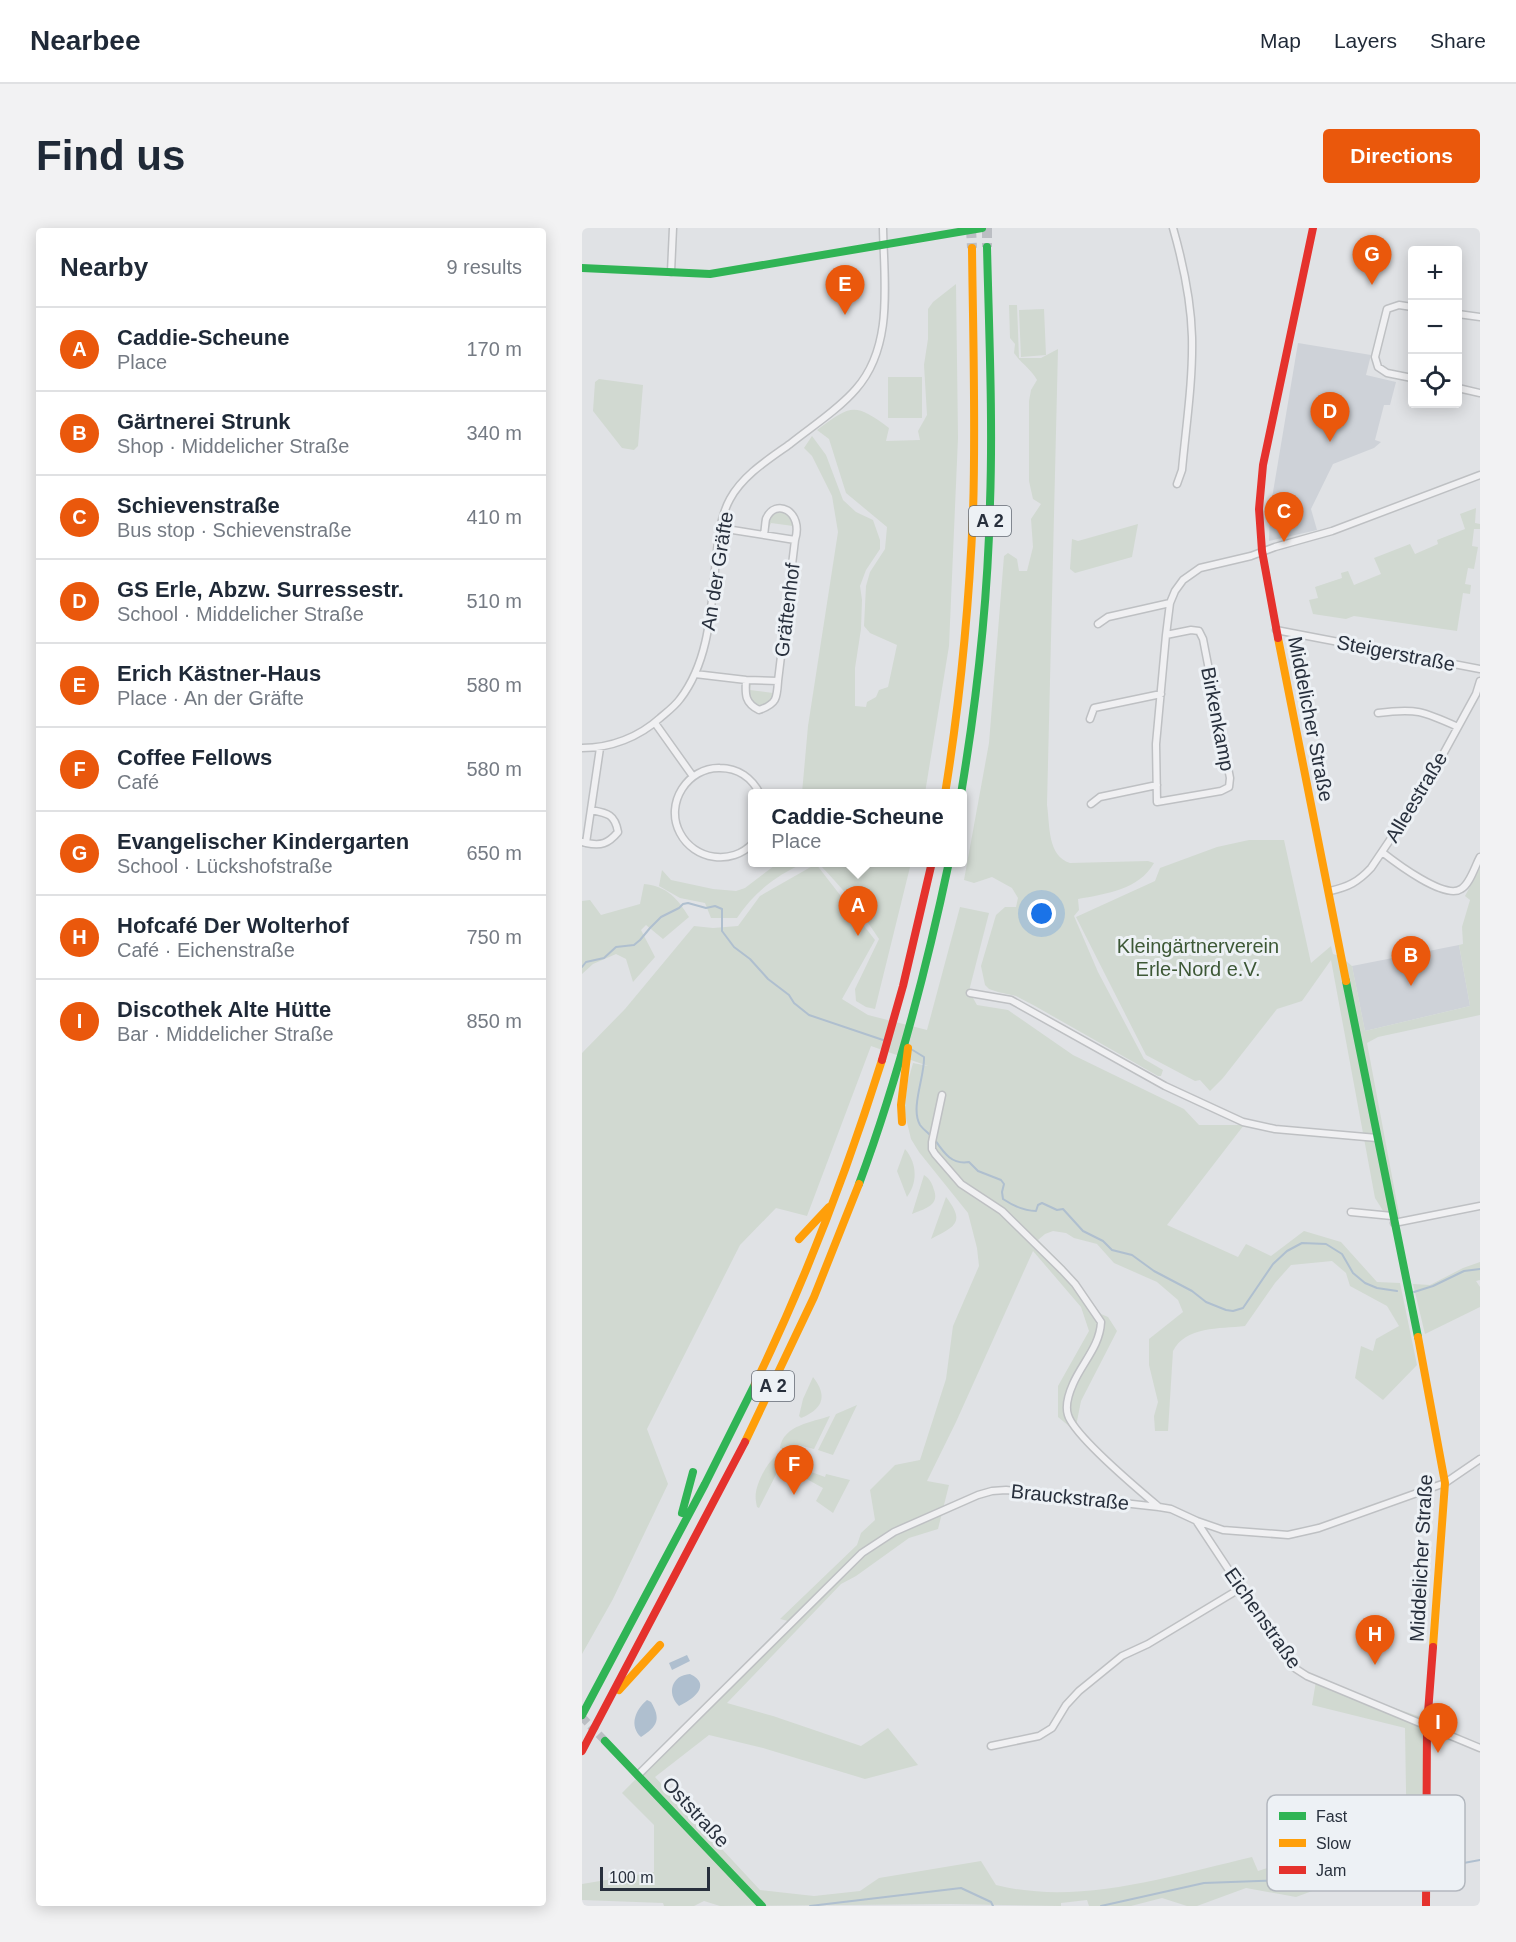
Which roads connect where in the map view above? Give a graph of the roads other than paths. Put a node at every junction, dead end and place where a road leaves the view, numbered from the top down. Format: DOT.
graph roads {
  1 [pos="673,228"];
  2 [pos="883,228"];
  3 [pos="982,228"];
  4 [pos="1173,228"];
  5 [pos="1313,228"];
  6 [pos="883,245"];
  7 [pos="987,247"];
  8 [pos="972,248"];
  9 [pos="582,268"];
  10 [pos="671,272"];
  11 [pos="1408,306"];
  12 [pos="1462,315"];
  13 [pos="1480,318"];
  14 [pos="1408,377"];
  15 [pos="1462,389"];
  16 [pos="1480,393"];
  17 [pos="1480,475"];
  18 [pos="1177,484"];
  19 [pos="720,528"];
  20 [pos="764,534"];
  21 [pos="795,540"];
  22 [pos="1262,551"];
  23 [pos="1170,603"];
  24 [pos="1098,624"];
  25 [pos="1276,630"];
  26 [pos="1166,634"];
  27 [pos="1480,669"];
  28 [pos="695,674"];
  29 [pos="746,680"];
  30 [pos="778,681"];
  31 [pos="1480,681"];
  32 [pos="1161,694"];
  33 [pos="1478,695"];
  34 [pos="1378,713"];
  35 [pos="1090,719"];
  36 [pos="655,723"];
  37 [pos="1458,727"];
  38 [pos="582,748"];
  39 [pos="600,748"];
  40 [pos="692,776"];
  41 [pos="1158,785"];
  42 [pos="757,789"];
  43 [pos="946,789"];
  44 [pos="962,789"];
  45 [pos="1091,804"];
  46 [pos="591,810"];
  47 [pos="584,842"];
  48 [pos="748,848"];
  49 [pos="1382,852"];
  50 [pos="1480,856"];
  51 [pos="931,867"];
  52 [pos="948,867"];
  53 [pos="1330,891"];
  54 [pos="970,993"];
  55 [pos="904,1057"];
  56 [pos="942,1095"];
  57 [pos="903,1122"];
  58 [pos="1377,1137"];
  59 [pos="835,1200"];
  60 [pos="1480,1206"];
  61 [pos="1351,1212"];
  62 [pos="1381,1217"];
  63 [pos="1393,1220"];
  64 [pos="1378,1226"];
  65 [pos="799,1239"];
  66 [pos="1480,1459"];
  67 [pos="693,1472"];
  68 [pos="1445,1483"];
  69 [pos="1159,1507"];
  70 [pos="1197,1521"];
  71 [pos="674,1540"];
  72 [pos="1241,1588"];
  73 [pos="660,1645"];
  74 [pos="609,1701"];
  75 [pos="582,1715"];
  76 [pos="1427,1726"];
  77 [pos="605,1741"];
  78 [pos="991,1746"];
  79 [pos="1480,1748"];
  80 [pos="582,1751"];
  81 [pos="638,1775"];
  82 [pos="1427,1795"];
  83 [pos="1426,1891"];
  84 [pos="762,1906"];
  85 [pos="1426,1906"];
  1 -- 10 [label="street"];
  2 -- 6 [label="street, An der Gräfte"];
  3 -- 6 [label="main road"];
  4 -- 18 [label="street"];
  5 -- 22 [label="main road, Middelicher Straße"];
  6 -- 10 [label="main road"];
  6 -- 19 [label="street, An der Gräfte"];
  7 -- 44 [label="main road, A 2"];
  8 -- 43 [label="main road, A 2"];
  9 -- 10 [label="main road"];
  11 -- 14 [label="street"];
  12 -- 13 [label="street"];
  15 -- 16 [label="street"];
  17 -- 22 [label="street"];
  19 -- 20 [label="street, Gräftenhof"];
  19 -- 28 [label="street, An der Gräfte"];
  20 -- 21 [label="street, Gräftenhof"];
  20 -- 21 [label="street, Gräftenhof"];
  21 -- 30 [label="street, Gräftenhof"];
  22 -- 23 [label="street"];
  22 -- 25 [label="main road, Middelicher Straße"];
  23 -- 24 [label="street"];
  23 -- 26 [label="street"];
  25 -- 27 [label="street, Steigerstraße"];
  25 -- 53 [label="main road, Middelicher Straße"];
  26 -- 32 [label="street"];
  26 -- 41 [label="street, Birkenkamp"];
  28 -- 29 [label="street, Gräftenhof"];
  28 -- 36 [label="street, An der Gräfte"];
  29 -- 30 [label="street, Gräftenhof"];
  29 -- 30 [label="street, Gräftenhof"];
  31 -- 33 [label="street, Alleestraße"];
  32 -- 35 [label="street"];
  32 -- 41 [label="street"];
  33 -- 37 [label="street, Alleestraße"];
  34 -- 37 [label="street"];
  36 -- 39 [label="street, An der Gräfte"];
  36 -- 40 [label="street"];
  37 -- 49 [label="street, Alleestraße"];
  38 -- 39 [label="street, An der Gräfte"];
  39 -- 46 [label="street"];
  40 -- 42 [label="street"];
  40 -- 48 [label="street"];
  41 -- 45 [label="street"];
  46 -- 47 [label="street"];
  46 -- 47 [label="street"];
  49 -- 50 [label="street"];
  49 -- 53 [label="street, Alleestraße"];
  51 -- 59 [label="main road, A 2"];
  52 -- 55 [label="main road"];
  53 -- 58 [label="main road, Middelicher Straße"];
  54 -- 58 [label="street"];
  55 -- 57 [label="main road"];
  55 -- 74 [label="main road, A 2"];
  56 -- 69 [label="street"];
  58 -- 63 [label="main road, Middelicher Straße"];
  59 -- 65 [label="main road"];
  59 -- 71 [label="main road, A 2"];
  60 -- 63 [label="street"];
  61 -- 62 [label="street"];
  62 -- 63 [label="street"];
  62 -- 64 [label="street"];
  63 -- 68 [label="main road, Middelicher Straße"];
  66 -- 68 [label="street, Brauckstraße"];
  67 -- 71 [label="main road"];
  68 -- 70 [label="street, Brauckstraße"];
  68 -- 76 [label="main road, Middelicher Straße"];
  69 -- 70 [label="street, Brauckstraße"];
  69 -- 81 [label="street, Brauckstraße"];
  70 -- 72 [label="street, Eichenstraße"];
  71 -- 75 [label="main road, A 2"];
  72 -- 76 [label="street, Eichenstraße"];
  72 -- 78 [label="street"];
  73 -- 74 [label="main road"];
  74 -- 80 [label="main road, A 2"];
  76 -- 79 [label="street, Eichenstraße"];
  76 -- 82 [label="main road, Middelicher Straße"];
  77 -- 81 [label="main road, Oststraße"];
  81 -- 84 [label="main road, Oststraße"];
  83 -- 85 [label="main road, Middelicher Straße"];
}
